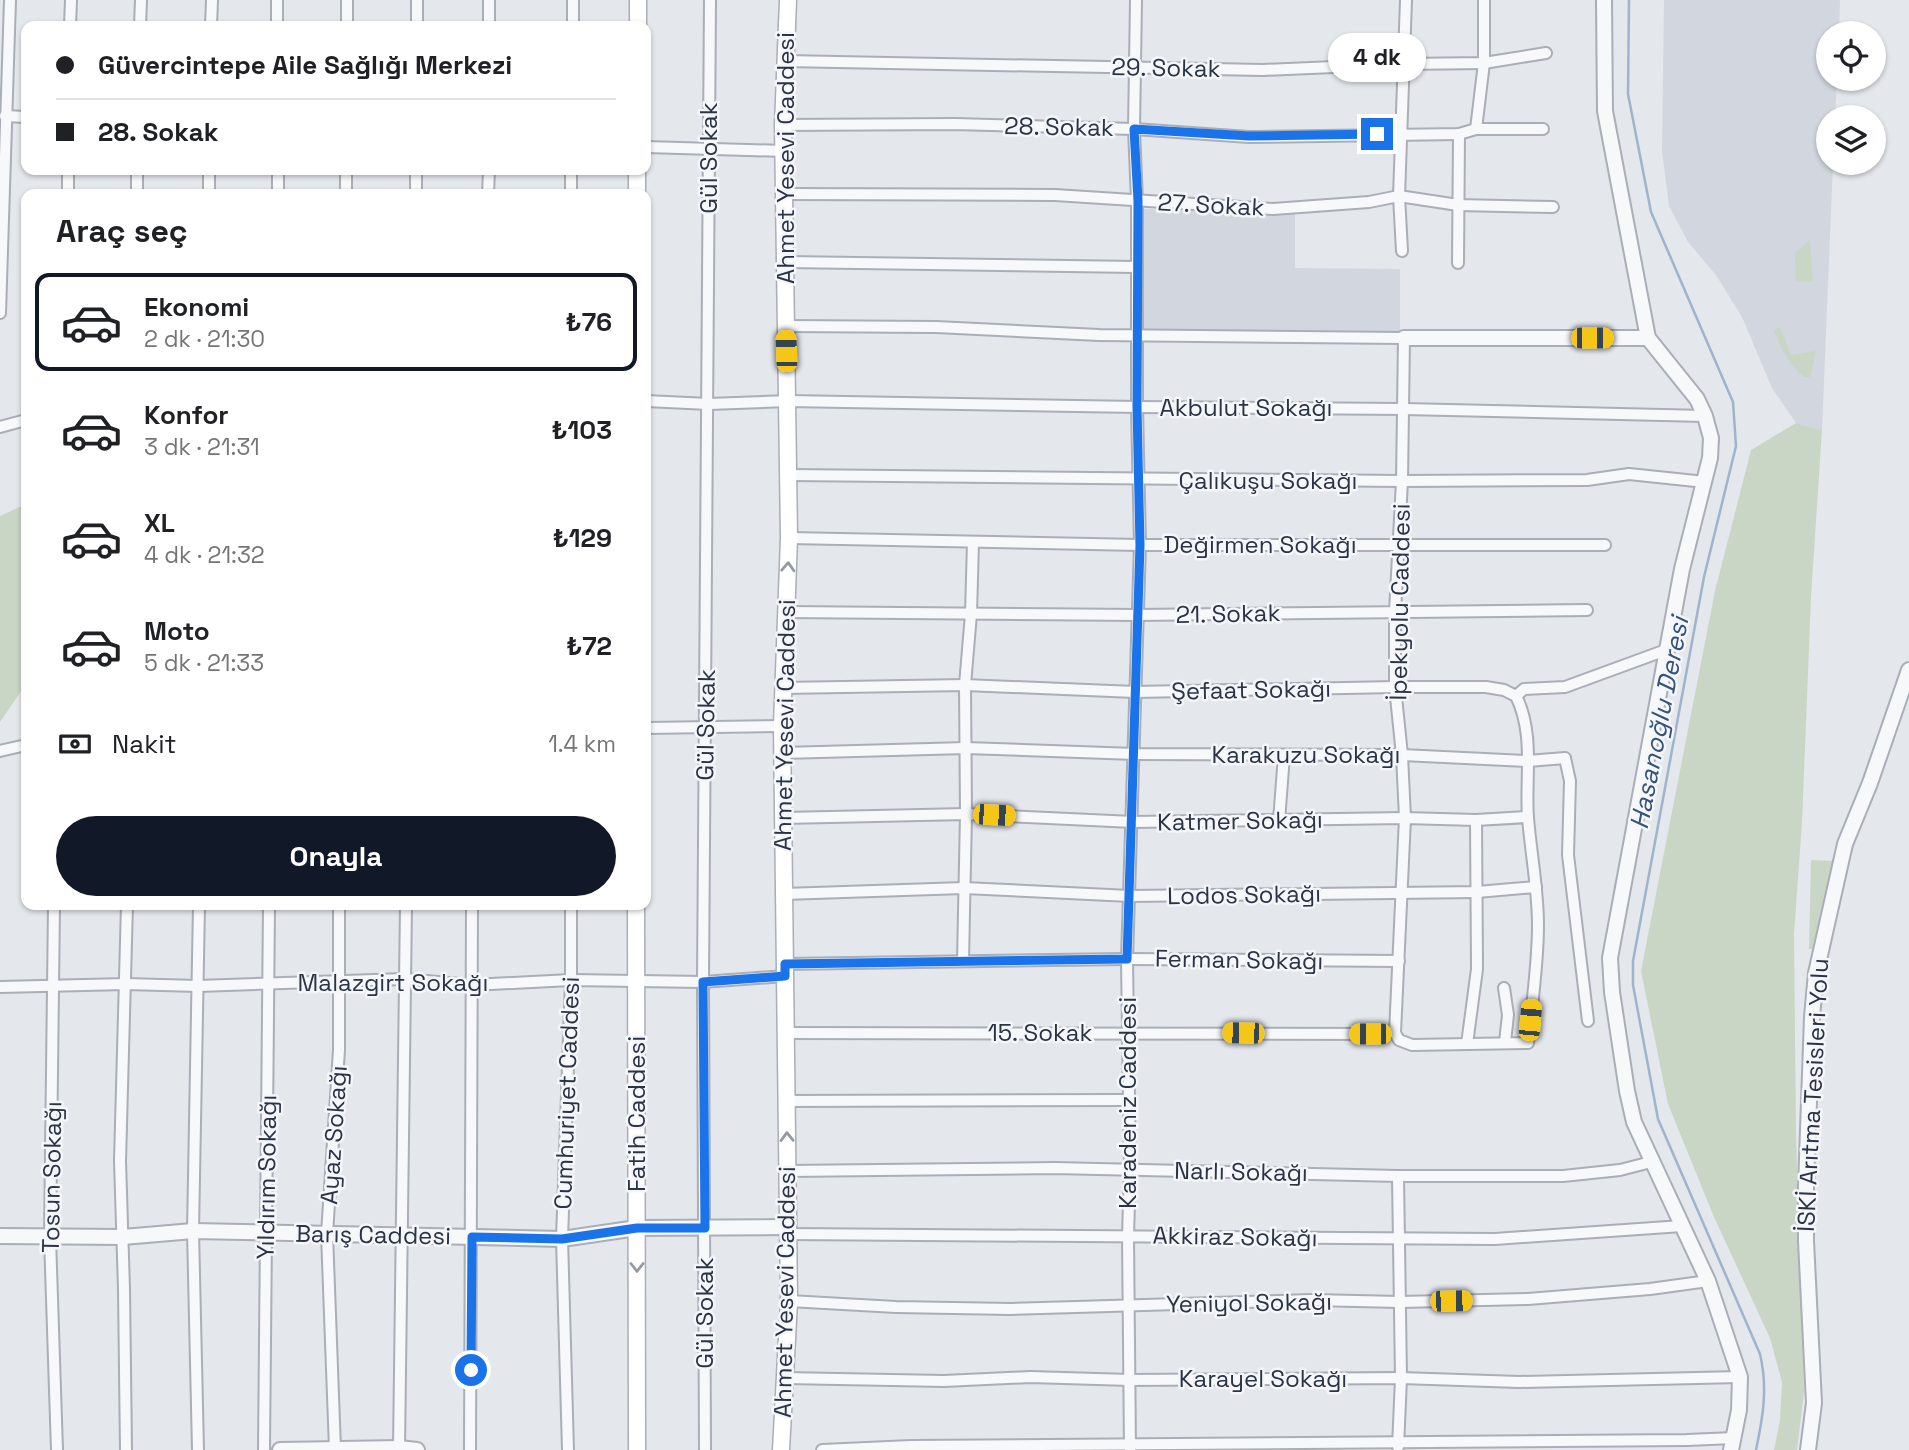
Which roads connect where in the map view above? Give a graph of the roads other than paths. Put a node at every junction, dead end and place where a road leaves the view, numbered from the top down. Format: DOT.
graph roads {
  1 [pos="10,0"];
  2 [pos="71,0"];
  3 [pos="141,0"];
  4 [pos="212,0"];
  5 [pos="277,0"];
  6 [pos="348,0"];
  7 [pos="417,0"];
  8 [pos="489,0"];
  9 [pos="573,0"];
  10 [pos="638,0"];
  11 [pos="710,0"];
  12 [pos="788,0"];
  13 [pos="1136,0"];
  14 [pos="1406,0"];
  15 [pos="1484,0"];
  16 [pos="1604,0"];
  17 [pos="70,21"];
  18 [pos="140,21"];
  19 [pos="212,21"];
  20 [pos="277,21"];
  21 [pos="347,21"];
  22 [pos="417,21"];
  23 [pos="489,21"];
  24 [pos="573,21"];
  25 [pos="638,21"];
  26 [pos="1546,53"];
  27 [pos="785,61"];
  28 [pos="1484,63"];
  29 [pos="1404,64"];
  30 [pos="1135,68"];
  31 [pos="5,116"];
  32 [pos="21,117"];
  33 [pos="783,125"];
  34 [pos="1134,129"];
  35 [pos="1476,129"];
  36 [pos="1544,129"];
  37 [pos="1402,133"];
  38 [pos="1459,134"];
  39 [pos="651,147"];
  40 [pos="709,150"];
  41 [pos="784,151"];
  42 [pos="784,194"];
  43 [pos="1399,196"];
  44 [pos="1138,201"];
  45 [pos="1458,205"];
  46 [pos="1553,207"];
  47 [pos="1402,251"];
  48 [pos="786,262"];
  49 [pos="1458,263"];
  50 [pos="1136,267"];
  51 [pos="0,313"];
  52 [pos="786,326"];
  53 [pos="1138,334"];
  54 [pos="1404,338"];
  55 [pos="1648,338"];
  56 [pos="651,401"];
  57 [pos="788,401"];
  58 [pos="709,404"];
  59 [pos="1137,407"];
  60 [pos="1404,409"];
  61 [pos="1705,416"];
  62 [pos="21,421"];
  63 [pos="0,427"];
  64 [pos="789,475"];
  65 [pos="1140,480"];
  66 [pos="1402,481"];
  67 [pos="1705,482"];
  68 [pos="789,538"];
  69 [pos="972,542"];
  70 [pos="1140,545"];
  71 [pos="1399,545"];
  72 [pos="1605,545"];
  73 [pos="1587,610"];
  74 [pos="786,612"];
  75 [pos="1395,612"];
  76 [pos="971,614"];
  77 [pos="1137,615"];
  78 [pos="1666,650"];
  79 [pos="1909,670"];
  80 [pos="965,685"];
  81 [pos="1395,687"];
  82 [pos="783,688"];
  83 [pos="1135,692"];
  84 [pos="1516,696"];
  85 [pos="706,726"];
  86 [pos="782,726"];
  87 [pos="651,728"];
  88 [pos="21,746"];
  89 [pos="966,748"];
  90 [pos="0,751"];
  91 [pos="783,753"];
  92 [pos="1135,754"];
  93 [pos="1402,754"];
  94 [pos="1284,755"];
  95 [pos="1528,761"];
  96 [pos="966,814"];
  97 [pos="1528,817"];
  98 [pos="784,818"];
  99 [pos="1405,818"];
  100 [pos="1476,820"];
  101 [pos="1279,821"];
  102 [pos="1133,822"];
  103 [pos="1536,887"];
  104 [pos="964,888"];
  105 [pos="1401,892"];
  106 [pos="1477,892"];
  107 [pos="784,894"];
  108 [pos="1130,896"];
  109 [pos="54,910"];
  110 [pos="127,910"];
  111 [pos="200,910"];
  112 [pos="269,910"];
  113 [pos="340,910"];
  114 [pos="406,910"];
  115 [pos="472,910"];
  116 [pos="571,910"];
  117 [pos="636,910"];
  118 [pos="1127,959"];
  119 [pos="964,961"];
  120 [pos="1399,961"];
  121 [pos="785,970"];
  122 [pos="404,979"];
  123 [pos="571,980"];
  124 [pos="638,981"];
  125 [pos="339,982"];
  126 [pos="703,982"];
  127 [pos="126,984"];
  128 [pos="270,984"];
  129 [pos="472,985"];
  130 [pos="55,986"];
  131 [pos="198,986"];
  132 [pos="0,987"];
  133 [pos="1504,988"];
  134 [pos="1588,1021"];
  135 [pos="1128,1032"];
  136 [pos="786,1034"];
  137 [pos="1379,1034"];
  138 [pos="1506,1042"];
  139 [pos="1467,1044"];
  140 [pos="1129,1100"];
  141 [pos="786,1101"];
  142 [pos="1651,1162"];
  143 [pos="1130,1170"];
  144 [pos="787,1171"];
  145 [pos="1398,1176"];
  146 [pos="1682,1226"];
  147 [pos="637,1228"];
  148 [pos="705,1228"];
  149 [pos="788,1230"];
  150 [pos="192,1231"];
  151 [pos="267,1233"];
  152 [pos="327,1234"];
  153 [pos="401,1235"];
  154 [pos="0,1236"];
  155 [pos="1128,1236"];
  156 [pos="122,1237"];
  157 [pos="472,1237"];
  158 [pos="50,1238"];
  159 [pos="562,1239"];
  160 [pos="1400,1240"];
  161 [pos="1708,1281"];
  162 [pos="789,1301"];
  163 [pos="1400,1302"];
  164 [pos="1129,1305"];
  165 [pos="1740,1377"];
  166 [pos="786,1378"];
  167 [pos="1401,1378"];
  168 [pos="1130,1380"];
  169 [pos="1732,1444"];
  170 [pos="1398,1446"];
  171 [pos="1130,1447"];
  172 [pos="399,1448"];
  173 [pos="911,1448"];
  174 [pos="976,1448"];
  175 [pos="1057,1448"];
  176 [pos="848,1449"];
  177 [pos="57,1450"];
  178 [pos="126,1450"];
  179 [pos="198,1450"];
  180 [pos="264,1450"];
  181 [pos="281,1450"];
  182 [pos="335,1450"];
  183 [pos="416,1450"];
  184 [pos="470,1450"];
  185 [pos="568,1450"];
  186 [pos="638,1450"];
  187 [pos="705,1450"];
  188 [pos="781,1450"];
  189 [pos="822,1450"];
  190 [pos="1808,1450"];
  1 -- 31 [label="street"];
  2 -- 17 [label="street"];
  3 -- 18 [label="street"];
  4 -- 19 [label="street"];
  5 -- 20 [label="street"];
  6 -- 21 [label="street"];
  7 -- 22 [label="street"];
  8 -- 23 [label="street"];
  9 -- 24 [label="street"];
  10 -- 25 [label="main road"];
  11 -- 40 [label="street, Gül Sokak"];
  12 -- 27 [label="main road, Ahmet Yesevi Caddesi"];
  13 -- 30 [label="street, Karadeniz Caddesi"];
  14 -- 29 [label="street"];
  15 -- 28 [label="street"];
  16 -- 55 [label="street"];
  26 -- 28 [label="street, 29. Sokak"];
  27 -- 30 [label="street, 29. Sokak"];
  27 -- 33 [label="main road, Ahmet Yesevi Caddesi"];
  28 -- 29 [label="street, 29. Sokak"];
  28 -- 35 [label="street"];
  29 -- 30 [label="street, 29. Sokak"];
  29 -- 37 [label="street"];
  30 -- 34 [label="street, Karadeniz Caddesi"];
  31 -- 32 [label="street"];
  31 -- 51 [label="street"];
  33 -- 34 [label="street, 28. Sokak"];
  33 -- 41 [label="main road, Ahmet Yesevi Caddesi"];
  34 -- 37 [label="street, 28. Sokak"];
  34 -- 44 [label="street, Karadeniz Caddesi"];
  35 -- 36 [label="street, 28. Sokak"];
  35 -- 38 [label="street, 28. Sokak"];
  37 -- 38 [label="street, 28. Sokak"];
  37 -- 43 [label="street"];
  38 -- 45 [label="street"];
  39 -- 40 [label="street"];
  40 -- 41 [label="street"];
  40 -- 58 [label="street, Gül Sokak"];
  41 -- 42 [label="main road, Ahmet Yesevi Caddesi"];
  42 -- 44 [label="street, 27. Sokak"];
  42 -- 48 [label="main road, Ahmet Yesevi Caddesi"];
  43 -- 44 [label="street, 27. Sokak"];
  43 -- 45 [label="street, 27. Sokak"];
  43 -- 47 [label="street"];
  44 -- 50 [label="street, Karadeniz Caddesi"];
  45 -- 46 [label="street, 27. Sokak"];
  45 -- 49 [label="street"];
  48 -- 50 [label="street"];
  48 -- 52 [label="main road, Ahmet Yesevi Caddesi"];
  50 -- 53 [label="street, Karadeniz Caddesi"];
  52 -- 53 [label="street"];
  52 -- 57 [label="main road, Ahmet Yesevi Caddesi"];
  53 -- 54 [label="street"];
  53 -- 59 [label="street, Karadeniz Caddesi"];
  54 -- 55 [label="street"];
  54 -- 60 [label="street, İpekyolu Caddesi"];
  55 -- 61 [label="street"];
  56 -- 58 [label="street, Akbulut Sokağı"];
  57 -- 58 [label="street, Akbulut Sokağı"];
  57 -- 59 [label="street, Akbulut Sokağı"];
  57 -- 64 [label="main road, Ahmet Yesevi Caddesi"];
  58 -- 85 [label="street, Gül Sokak"];
  59 -- 60 [label="street, Akbulut Sokağı"];
  59 -- 65 [label="street, Karadeniz Caddesi"];
  60 -- 61 [label="street, Akbulut Sokağı"];
  60 -- 66 [label="street, İpekyolu Caddesi"];
  61 -- 67 [label="street"];
  62 -- 63 [label="street"];
  64 -- 65 [label="street, Çalıkuşu Sokağı"];
  64 -- 68 [label="main road, Ahmet Yesevi Caddesi"];
  65 -- 66 [label="street, Çalıkuşu Sokağı"];
  65 -- 70 [label="street, Karadeniz Caddesi"];
  66 -- 67 [label="street, Çalıkuşu Sokağı"];
  66 -- 71 [label="street, İpekyolu Caddesi"];
  67 -- 78 [label="street"];
  68 -- 69 [label="street, Değirmen Sokağı"];
  74 -- 68 [label="main road, Ahmet Yesevi Caddesi, one-way"];
  69 -- 70 [label="street, Değirmen Sokağı"];
  69 -- 76 [label="street"];
  70 -- 71 [label="street, Değirmen Sokağı"];
  70 -- 77 [label="street, Karadeniz Caddesi"];
  71 -- 72 [label="street, Değirmen Sokağı"];
  71 -- 75 [label="street, İpekyolu Caddesi"];
  73 -- 75 [label="street, 21. Sokak"];
  74 -- 76 [label="street, 21. Sokak"];
  74 -- 82 [label="main road, Ahmet Yesevi Caddesi"];
  75 -- 77 [label="street, 21. Sokak"];
  75 -- 81 [label="street, İpekyolu Caddesi"];
  76 -- 77 [label="street, 21. Sokak"];
  76 -- 80 [label="street"];
  77 -- 83 [label="street, Karadeniz Caddesi"];
  78 -- 84 [label="street, Şefaat Sokağı"];
  78 -- 142 [label="street"];
  79 -- 190 [label="street, İSKİ Arıtma Tesisleri Yolu"];
  80 -- 82 [label="street, Şefaat Sokağı"];
  80 -- 83 [label="street, Şefaat Sokağı"];
  80 -- 89 [label="street"];
  81 -- 83 [label="street, Şefaat Sokağı"];
  81 -- 84 [label="street, Şefaat Sokağı"];
  81 -- 93 [label="street, İpekyolu Caddesi"];
  82 -- 86 [label="main road, Ahmet Yesevi Caddesi"];
  83 -- 92 [label="street, Karadeniz Caddesi"];
  84 -- 95 [label="street"];
  85 -- 86 [label="street"];
  85 -- 87 [label="street"];
  85 -- 126 [label="street, Gül Sokak"];
  86 -- 91 [label="main road, Ahmet Yesevi Caddesi"];
  88 -- 90 [label="street"];
  89 -- 91 [label="street, Karakuzu Sokağı"];
  89 -- 92 [label="street, Karakuzu Sokağı"];
  89 -- 96 [label="street"];
  91 -- 98 [label="main road, Ahmet Yesevi Caddesi"];
  92 -- 94 [label="street, Karakuzu Sokağı"];
  92 -- 102 [label="street, Karadeniz Caddesi"];
  93 -- 94 [label="street, Karakuzu Sokağı"];
  93 -- 95 [label="street, Karakuzu Sokağı"];
  93 -- 99 [label="street, İpekyolu Caddesi"];
  94 -- 101 [label="street"];
  95 -- 97 [label="street"];
  95 -- 134 [label="street, Karakuzu Sokağı"];
  96 -- 98 [label="street, Katmer Sokağı"];
  96 -- 102 [label="street, Katmer Sokağı"];
  96 -- 104 [label="street"];
  97 -- 100 [label="street, Katmer Sokağı"];
  97 -- 103 [label="street"];
  98 -- 107 [label="main road, Ahmet Yesevi Caddesi"];
  99 -- 100 [label="street, Katmer Sokağı"];
  99 -- 101 [label="street, Katmer Sokağı"];
  99 -- 105 [label="street, İpekyolu Caddesi"];
  100 -- 106 [label="street"];
  101 -- 102 [label="street, Katmer Sokağı"];
  102 -- 108 [label="street, Karadeniz Caddesi"];
  103 -- 106 [label="street, Lodos Sokağı"];
  103 -- 138 [label="street"];
  104 -- 107 [label="street, Lodos Sokağı"];
  104 -- 108 [label="street, Lodos Sokağı"];
  104 -- 119 [label="street"];
  105 -- 106 [label="street, Lodos Sokağı"];
  105 -- 108 [label="street, Lodos Sokağı"];
  105 -- 120 [label="street, İpekyolu Caddesi"];
  106 -- 139 [label="street"];
  107 -- 121 [label="main road, Ahmet Yesevi Caddesi"];
  108 -- 118 [label="street, Karadeniz Caddesi"];
  109 -- 130 [label="street, Tosun Sokağı"];
  110 -- 127 [label="street"];
  111 -- 131 [label="street"];
  112 -- 128 [label="street, Yıldırım Sokağı"];
  113 -- 125 [label="street, Ayaz Sokağı"];
  114 -- 122 [label="street"];
  115 -- 129 [label="street"];
  116 -- 123 [label="street, Cumhuriyet Caddesi"];
  117 -- 124 [label="main road, Fatih Caddesi"];
  118 -- 119 [label="street, Ferman Sokağı"];
  118 -- 120 [label="street, Ferman Sokağı"];
  118 -- 135 [label="street, Karadeniz Caddesi"];
  119 -- 121 [label="street, Ferman Sokağı"];
  120 -- 139 [label="street, İpekyolu Caddesi"];
  121 -- 126 [label="street, Malazgirt Sokağı"];
  121 -- 136 [label="main road, Ahmet Yesevi Caddesi"];
  122 -- 125 [label="street, Malazgirt Sokağı"];
  122 -- 129 [label="street, Malazgirt Sokağı"];
  122 -- 153 [label="street"];
  123 -- 124 [label="street, Malazgirt Sokağı"];
  123 -- 129 [label="street, Malazgirt Sokağı"];
  123 -- 159 [label="street, Cumhuriyet Caddesi"];
  124 -- 126 [label="street, Malazgirt Sokağı"];
  124 -- 147 [label="main road, Fatih Caddesi"];
  125 -- 128 [label="street, Malazgirt Sokağı"];
  125 -- 152 [label="street, Ayaz Sokağı"];
  126 -- 148 [label="street, Gül Sokak"];
  127 -- 130 [label="street, Malazgirt Sokağı"];
  127 -- 131 [label="street, Malazgirt Sokağı"];
  127 -- 156 [label="street"];
  128 -- 131 [label="street, Malazgirt Sokağı"];
  128 -- 151 [label="street, Yıldırım Sokağı"];
  129 -- 157 [label="street"];
  130 -- 132 [label="street, Malazgirt Sokağı"];
  130 -- 158 [label="street, Tosun Sokağı"];
  131 -- 150 [label="street"];
  133 -- 138 [label="street"];
  135 -- 136 [label="street, 15. Sokak"];
  135 -- 137 [label="street, 15. Sokak"];
  135 -- 140 [label="street, Karadeniz Caddesi"];
  136 -- 141 [label="main road, Ahmet Yesevi Caddesi"];
  138 -- 139 [label="street"];
  140 -- 141 [label="street"];
  140 -- 143 [label="street, Karadeniz Caddesi"];
  144 -- 141 [label="main road, Ahmet Yesevi Caddesi, one-way"];
  142 -- 145 [label="street, Narlı Sokağı"];
  142 -- 146 [label="street"];
  143 -- 144 [label="street, Narlı Sokağı"];
  143 -- 145 [label="street, Narlı Sokağı"];
  143 -- 155 [label="street, Karadeniz Caddesi"];
  144 -- 149 [label="main road, Ahmet Yesevi Caddesi"];
  145 -- 160 [label="street"];
  146 -- 160 [label="street, Akkiraz Sokağı"];
  146 -- 161 [label="street"];
  147 -- 148 [label="street, Barış Caddesi"];
  147 -- 159 [label="street, Barış Caddesi"];
  147 -- 186 [label="main road, Fatih Caddesi, one-way"];
  148 -- 149 [label="street, Barış Caddesi"];
  148 -- 187 [label="street, Gül Sokak"];
  149 -- 155 [label="street, Akkiraz Sokağı"];
  149 -- 162 [label="main road, Ahmet Yesevi Caddesi"];
  150 -- 151 [label="street, Barış Caddesi"];
  150 -- 156 [label="street, Barış Caddesi"];
  150 -- 179 [label="street"];
  151 -- 152 [label="street, Barış Caddesi"];
  151 -- 180 [label="street, Yıldırım Sokağı"];
  152 -- 153 [label="street, Barış Caddesi"];
  152 -- 182 [label="street, Ayaz Sokağı"];
  153 -- 157 [label="street, Barış Caddesi"];
  153 -- 172 [label="street"];
  154 -- 158 [label="street, Barış Caddesi"];
  155 -- 160 [label="street, Akkiraz Sokağı"];
  155 -- 164 [label="street, Karadeniz Caddesi"];
  156 -- 158 [label="street, Barış Caddesi"];
  156 -- 178 [label="street"];
  157 -- 159 [label="street, Barış Caddesi"];
  157 -- 184 [label="street"];
  158 -- 177 [label="street, Tosun Sokağı"];
  159 -- 185 [label="street, Cumhuriyet Caddesi"];
  160 -- 163 [label="street"];
  161 -- 163 [label="street, Yeniyol Sokağı"];
  161 -- 165 [label="street"];
  162 -- 164 [label="street, Yeniyol Sokağı"];
  162 -- 166 [label="main road, Ahmet Yesevi Caddesi"];
  163 -- 164 [label="street, Yeniyol Sokağı"];
  163 -- 167 [label="street"];
  164 -- 168 [label="street, Karadeniz Caddesi"];
  165 -- 167 [label="street, Karayel Sokağı"];
  165 -- 169 [label="street"];
  166 -- 168 [label="street, Karayel Sokağı"];
  166 -- 188 [label="main road, Ahmet Yesevi Caddesi"];
  167 -- 168 [label="street, Karayel Sokağı"];
  167 -- 170 [label="street"];
  168 -- 171 [label="street, Karadeniz Caddesi"];
  169 -- 170 [label="street"];
  170 -- 171 [label="street"];
  171 -- 175 [label="street"];
  172 -- 182 [label="street"];
  172 -- 183 [label="street"];
  173 -- 174 [label="street"];
  173 -- 176 [label="street"];
  174 -- 175 [label="street"];
  176 -- 189 [label="street"];
  181 -- 182 [label="street"];
}
